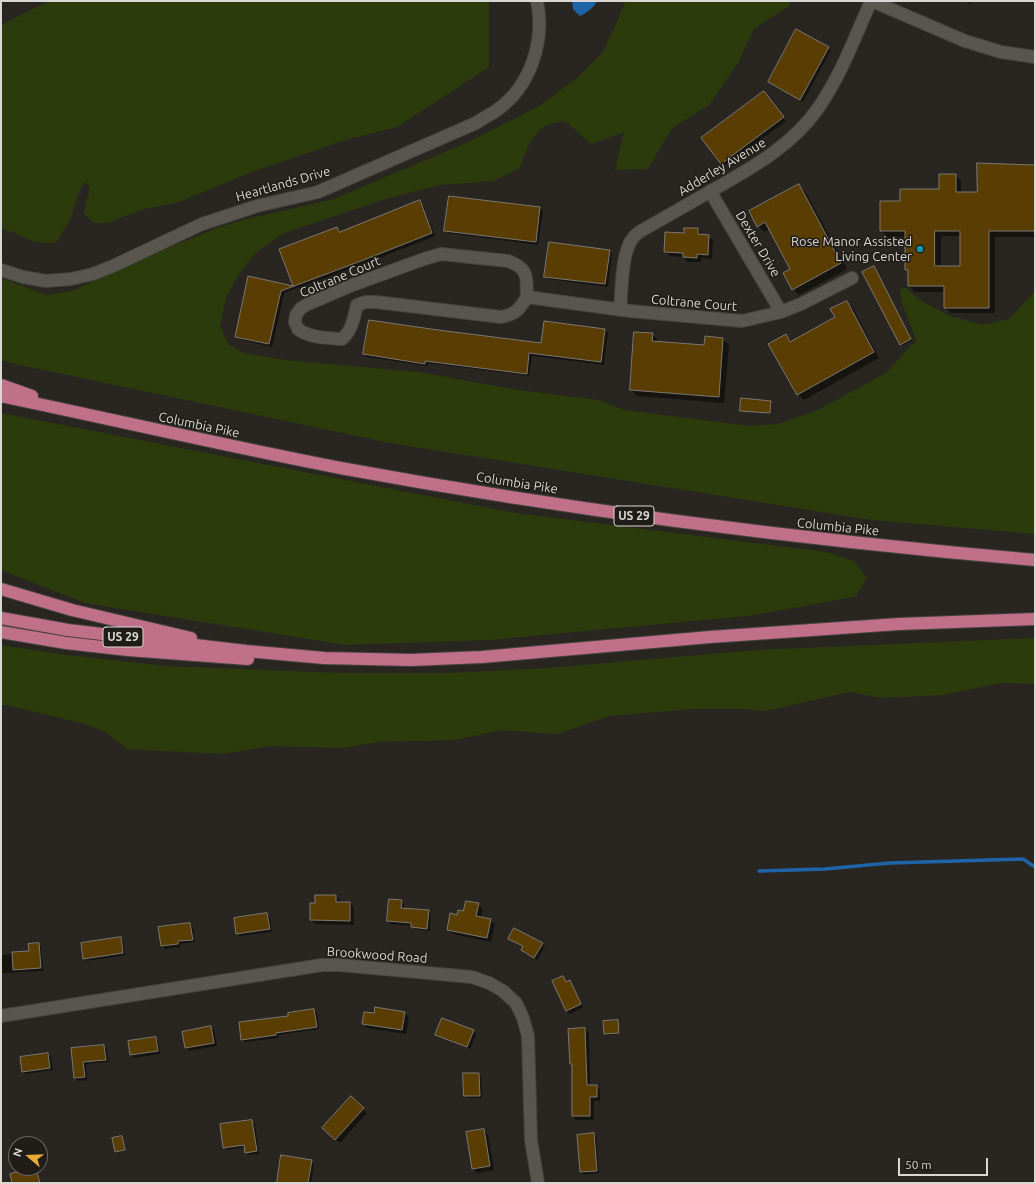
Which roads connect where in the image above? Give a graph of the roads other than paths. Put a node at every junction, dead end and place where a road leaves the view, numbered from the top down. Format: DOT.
graph roads {
  1 [pos="537,1"];
  2 [pos="872,1"];
  3 [pos="1035,57"];
  4 [pos="710,191"];
  5 [pos="1,270"];
  6 [pos="852,278"];
  7 [pos="350,286"];
  8 [pos="527,297"];
  9 [pos="357,305"];
  10 [pos="620,310"];
  11 [pos="781,312"];
  12 [pos="1,385"];
  13 [pos="1,396"];
  14 [pos="94,416"];
  15 [pos="1035,560"];
  16 [pos="1,589"];
  17 [pos="1,618"];
  18 [pos="1035,619"];
  19 [pos="1,632"];
  20 [pos="246,651"];
  21 [pos="324,658"];
  22 [pos="1,1016"];
  23 [pos="538,1183"];
  1 -- 5 [label="street, Heartlands Drive"];
  2 -- 3 [label="street"];
  2 -- 4 [label="street, Adderley Avenue"];
  4 -- 10 [label="street, Adderley Avenue"];
  4 -- 11 [label="street, Dexter Drive"];
  6 -- 11 [label="street, Coltrane Court"];
  7 -- 8 [label="street, Coltrane Court"];
  7 -- 9 [label="street"];
  7 -- 9 [label="street, Coltrane Court"];
  8 -- 9 [label="street"];
  8 -- 10 [label="street, Coltrane Court"];
  10 -- 11 [label="street, Coltrane Court"];
  12 -- 14 [label="highway"];
  13 -- 14 [label="highway, Columbia Pike / US 29"];
  14 -- 15 [label="highway, Columbia Pike / US 29"];
  16 -- 20 [label="highway"];
  17 -- 20 [label="highway, US 29"];
  18 -- 21 [label="highway, US 29"];
  19 -- 21 [label="highway"];
  20 -- 21 [label="highway, US 29"];
  22 -- 23 [label="street, Brookwood Road"];
}
